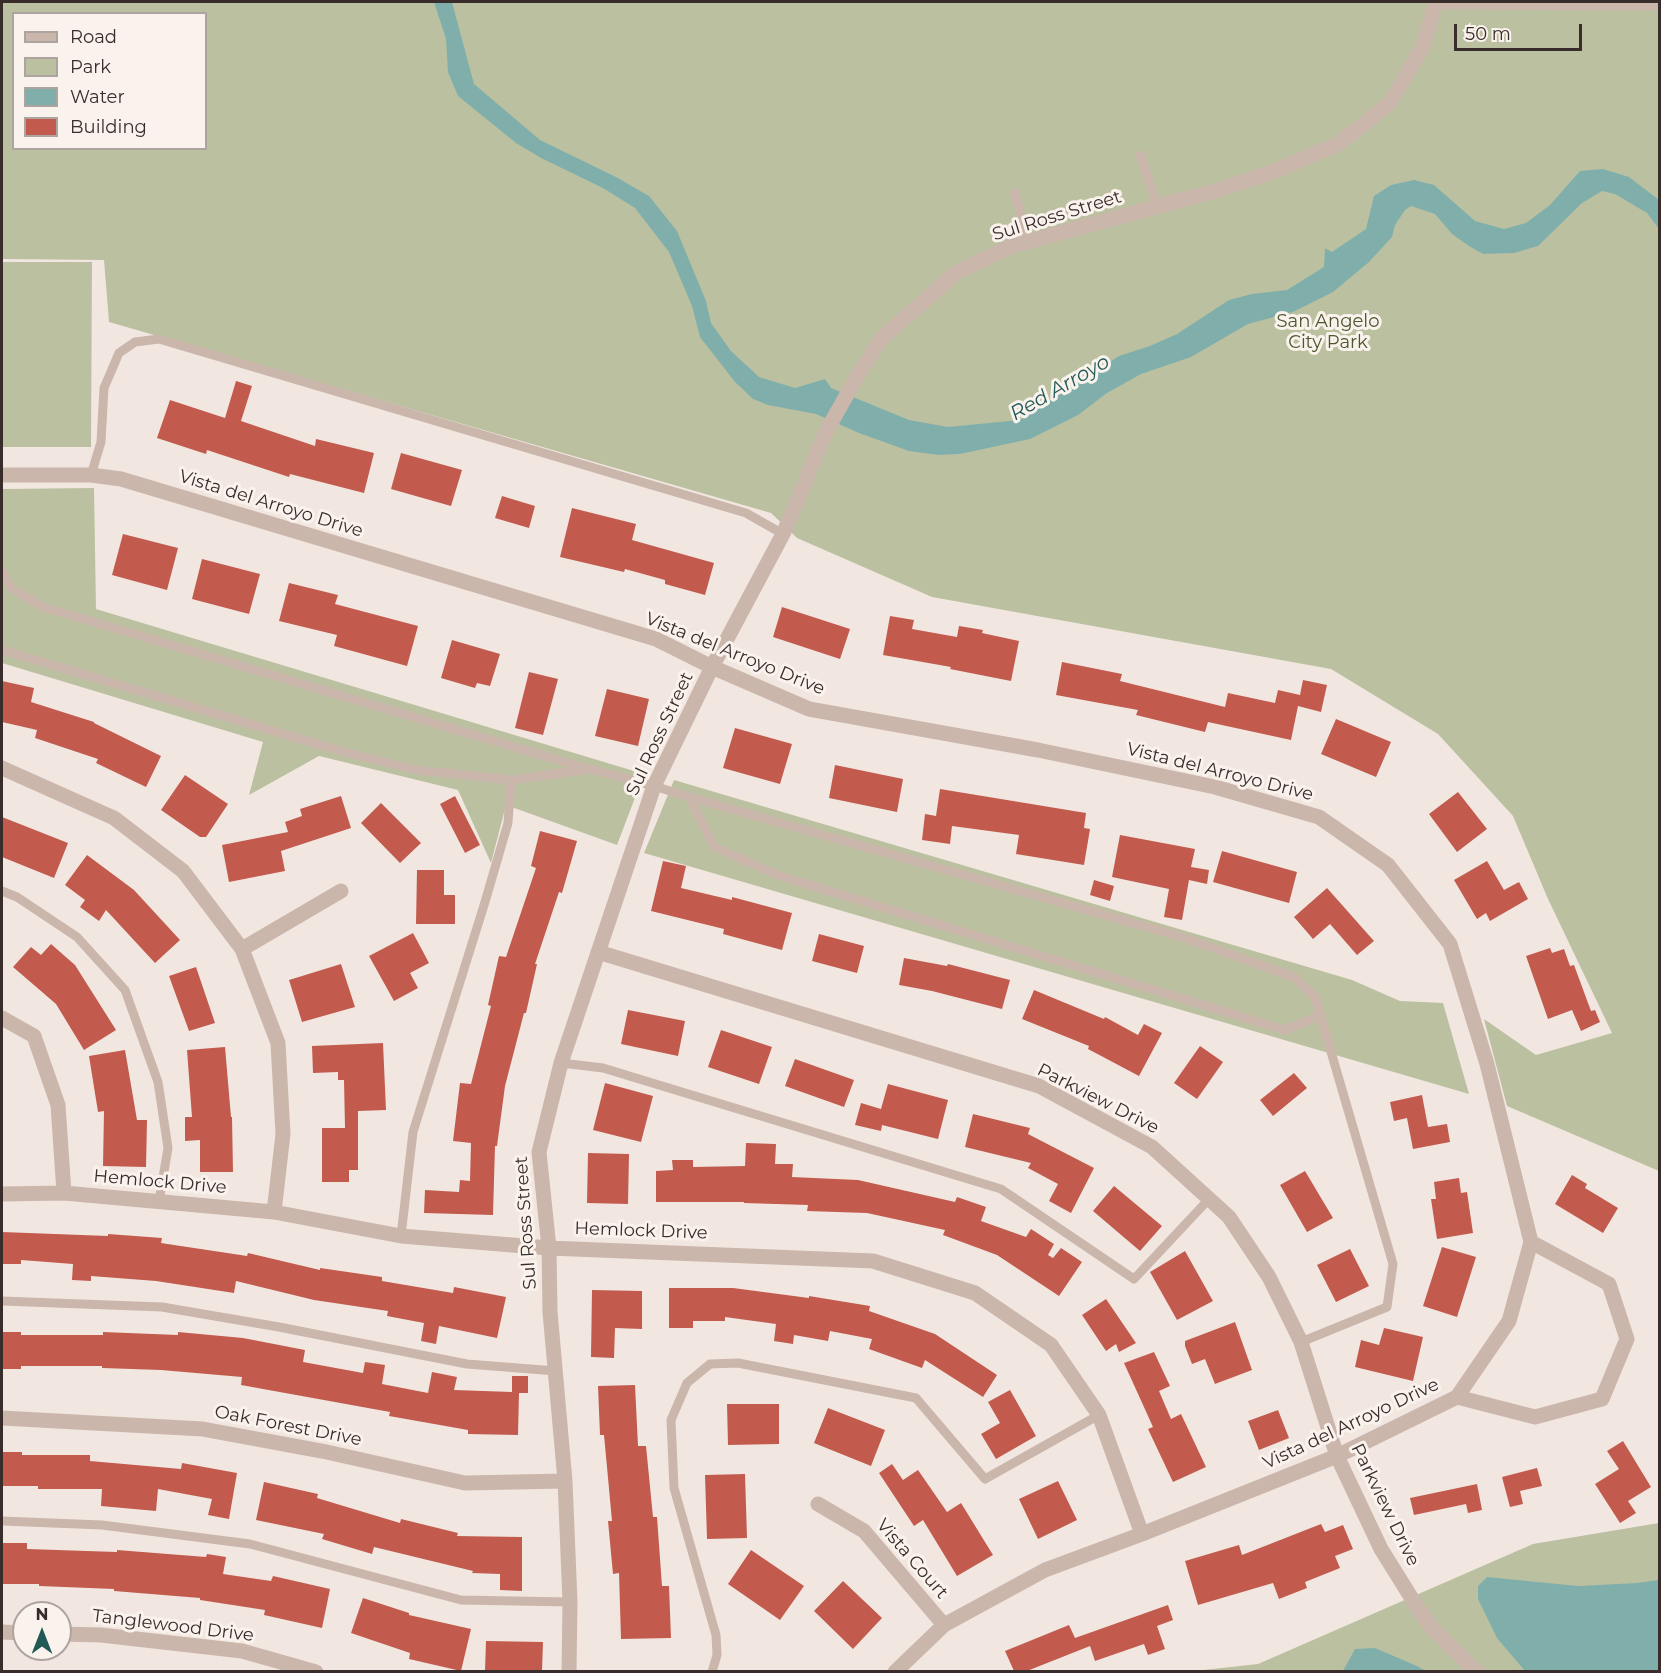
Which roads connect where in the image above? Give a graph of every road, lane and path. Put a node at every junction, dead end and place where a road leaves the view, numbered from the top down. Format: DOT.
graph roads {
  1 [pos="1436,3"];
  2 [pos="1659,6"];
  3 [pos="1140,155"];
  4 [pos="1014,193"];
  5 [pos="1158,207"];
  6 [pos="1028,242"];
  7 [pos="91,475"];
  8 [pos="2,476"];
  9 [pos="783,534"];
  10 [pos="2,572"];
  11 [pos="2,650"];
  12 [pos="712,667"];
  13 [pos="2,768"];
  14 [pos="590,769"];
  15 [pos="511,780"];
  16 [pos="654,786"];
  17 [pos="689,797"];
  18 [pos="2,891"];
  19 [pos="341,891"];
  20 [pos="242,949"];
  21 [pos="598,952"];
  22 [pos="1321,1015"];
  23 [pos="2,1018"];
  24 [pos="561,1063"];
  25 [pos="64,1193"];
  26 [pos="2,1194"];
  27 [pos="1209,1199"];
  28 [pos="159,1201"];
  29 [pos="274,1212"];
  30 [pos="401,1236"];
  31 [pos="1531,1242"];
  32 [pos="549,1248"];
  33 [pos="2,1301"];
  34 [pos="1301,1342"];
  35 [pos="556,1371"];
  36 [pos="1457,1397"];
  37 [pos="1099,1415"];
  38 [pos="2,1418"];
  39 [pos="1337,1456"];
  40 [pos="566,1480"];
  41 [pos="818,1504"];
  42 [pos="2,1521"];
  43 [pos="1142,1534"];
  44 [pos="570,1602"];
  45 [pos="944,1625"];
  46 [pos="72,1634"];
  47 [pos="316,1671"];
  48 [pos="569,1671"];
  49 [pos="712,1671"];
  50 [pos="895,1671"];
  51 [pos="1477,1671"];
  1 -- 2 [label="lane"];
  1 -- 5 [label="street, Sul Ross Street"];
  3 -- 5 [label="lane"];
  4 -- 6 [label="lane"];
  5 -- 6 [label="street, Sul Ross Street"];
  6 -- 9 [label="street, Sul Ross Street"];
  7 -- 8 [label="street, Vista del Arroyo Drive"];
  7 -- 9 [label="lane"];
  7 -- 12 [label="street, Vista del Arroyo Drive"];
  9 -- 12 [label="street, Sul Ross Street"];
  10 -- 14 [label="lane"];
  11 -- 15 [label="lane"];
  12 -- 16 [label="street, Sul Ross Street"];
  12 -- 31 [label="street, Vista del Arroyo Drive"];
  13 -- 20 [label="street"];
  14 -- 15 [label="lane"];
  14 -- 16 [label="lane"];
  15 -- 30 [label="lane"];
  16 -- 17 [label="lane"];
  16 -- 21 [label="street, Sul Ross Street"];
  17 -- 22 [label="lane"];
  17 -- 22 [label="lane"];
  18 -- 28 [label="lane"];
  19 -- 20 [label="street"];
  20 -- 29 [label="street"];
  21 -- 24 [label="street, Sul Ross Street"];
  21 -- 27 [label="street, Parkview Drive"];
  22 -- 34 [label="lane"];
  23 -- 25 [label="street"];
  24 -- 27 [label="lane"];
  24 -- 32 [label="street, Sul Ross Street"];
  25 -- 26 [label="street, Hemlock Drive"];
  25 -- 28 [label="street, Hemlock Drive"];
  27 -- 34 [label="street, Parkview Drive"];
  28 -- 29 [label="street, Hemlock Drive"];
  29 -- 30 [label="street, Hemlock Drive"];
  30 -- 32 [label="street, Hemlock Drive"];
  31 -- 36 [label="street, Vista del Arroyo Drive"];
  31 -- 36 [label="street"];
  32 -- 35 [label="street, Sul Ross Street"];
  32 -- 37 [label="street, Hemlock Drive"];
  33 -- 35 [label="lane"];
  34 -- 39 [label="street, Parkview Drive"];
  35 -- 40 [label="street, Sul Ross Street"];
  36 -- 39 [label="street, Vista del Arroyo Drive"];
  37 -- 43 [label="street, Hemlock Drive"];
  37 -- 49 [label="lane"];
  38 -- 40 [label="street, Oak Forest Drive"];
  39 -- 43 [label="street, Vista del Arroyo Drive"];
  39 -- 51 [label="street, Parkview Drive"];
  40 -- 44 [label="street, Sul Ross Street"];
  41 -- 45 [label="street, Vista Court"];
  42 -- 44 [label="lane"];
  43 -- 45 [label="street, Vista del Arroyo Drive"];
  44 -- 48 [label="street, Sul Ross Street"];
  45 -- 50 [label="street, Vista del Arroyo Drive"];
  46 -- 47 [label="street, Tanglewood Drive"];
}
